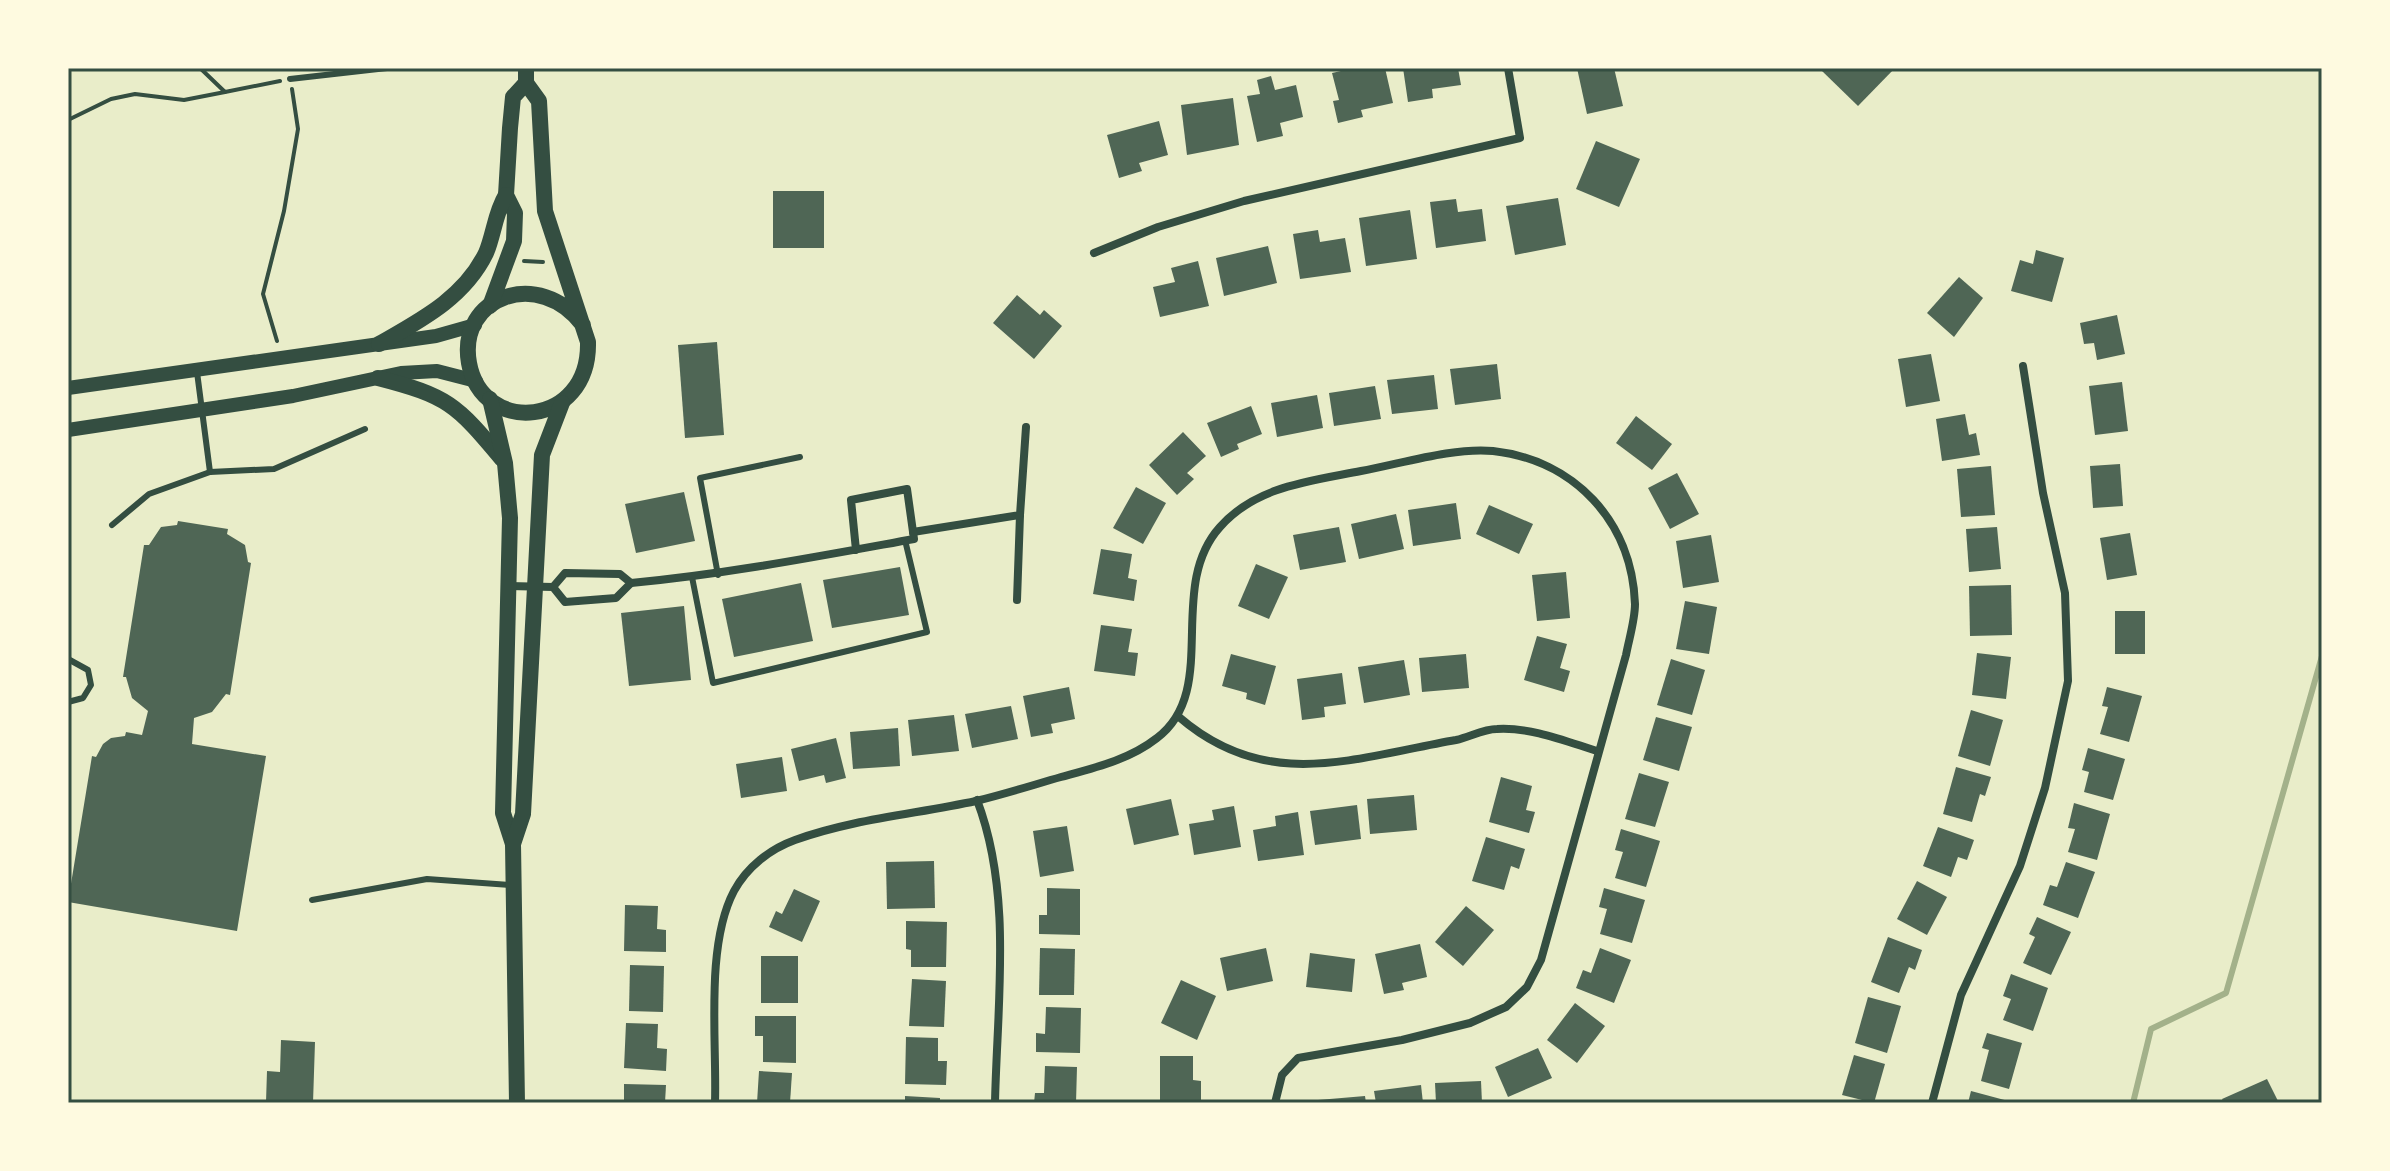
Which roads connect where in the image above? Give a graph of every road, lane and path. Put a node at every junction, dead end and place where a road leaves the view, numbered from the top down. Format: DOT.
graph roads {
  1 [pos="200,68"];
  2 [pos="387,68"];
  3 [pos="1508,68"];
  4 [pos="526,75"];
  5 [pos="290,79"];
  6 [pos="225,92"];
  7 [pos="68,120"];
  8 [pos="506,195"];
  9 [pos="1094,253"];
  10 [pos="518,261"];
  11 [pos="549,262"];
  12 [pos="490,306"];
  13 [pos="475,325"];
  14 [pos="583,325"];
  15 [pos="277,341"];
  16 [pos="379,344"];
  17 [pos="2023,366"];
  18 [pos="196,369"];
  19 [pos="378,378"];
  20 [pos="476,381"];
  21 [pos="68,388"];
  22 [pos="490,399"];
  23 [pos="562,403"];
  24 [pos="201,407"];
  25 [pos="1026,427"];
  26 [pos="365,429"];
  27 [pos="68,430"];
  28 [pos="800,457"];
  29 [pos="505,463"];
  30 [pos="210,472"];
  31 [pos="1020,515"];
  32 [pos="112,525"];
  33 [pos="913,532"];
  34 [pos="905,540"];
  35 [pos="856,550"];
  36 [pos="718,575"];
  37 [pos="692,577"];
  38 [pos="631,583"];
  39 [pos="509,586"];
  40 [pos="532,587"];
  41 [pos="553,587"];
  42 [pos="1017,600"];
  43 [pos="68,659"];
  44 [pos="68,702"];
  45 [pos="1179,717"];
  46 [pos="1597,751"];
  47 [pos="977,800"];
  48 [pos="513,844"];
  49 [pos="511,885"];
  50 [pos="312,900"];
  51 [pos="517,1103"];
  52 [pos="715,1103"];
  53 [pos="995,1103"];
  54 [pos="1275,1103"];
  55 [pos="1932,1103"];
  1 -- 6 [label="path"];
  2 -- 5 [label="lane"];
  3 -- 9 [label="street"];
  4 -- 8 [label="main road"];
  4 -- 14 [label="main road"];
  5 -- 6 [label="path"];
  5 -- 15 [label="path"];
  6 -- 7 [label="path"];
  8 -- 12 [label="main road"];
  8 -- 16 [label="main road"];
  10 -- 11 [label="path"];
  12 -- 13 [label="main road"];
  12 -- 14 [label="main road"];
  13 -- 16 [label="street"];
  13 -- 20 [label="main road"];
  14 -- 23 [label="main road"];
  16 -- 18 [label="street"];
  17 -- 55 [label="street"];
  18 -- 21 [label="street"];
  18 -- 24 [label="lane"];
  19 -- 20 [label="street"];
  19 -- 24 [label="street"];
  19 -- 29 [label="main road"];
  20 -- 22 [label="main road"];
  22 -- 23 [label="main road"];
  22 -- 29 [label="main road"];
  23 -- 40 [label="main road"];
  24 -- 27 [label="street"];
  24 -- 30 [label="lane"];
  25 -- 31 [label="street"];
  26 -- 30 [label="lane"];
  28 -- 36 [label="lane"];
  29 -- 39 [label="main road"];
  30 -- 32 [label="lane"];
  31 -- 33 [label="street"];
  31 -- 42 [label="street"];
  33 -- 34 [label="street"];
  33 -- 35 [label="street"];
  34 -- 35 [label="street"];
  34 -- 37 [label="lane"];
  35 -- 36 [label="street"];
  36 -- 37 [label="street"];
  37 -- 38 [label="street"];
  38 -- 41 [label="street"];
  38 -- 41 [label="street"];
  39 -- 40 [label="street"];
  39 -- 48 [label="main road"];
  40 -- 41 [label="street"];
  40 -- 48 [label="main road"];
  43 -- 44 [label="lane"];
  45 -- 46 [label="street"];
  45 -- 46 [label="street"];
  45 -- 47 [label="street"];
  46 -- 54 [label="street"];
  47 -- 52 [label="street"];
  47 -- 53 [label="street"];
  48 -- 49 [label="main road"];
  49 -- 50 [label="lane"];
  49 -- 51 [label="main road"];
}
